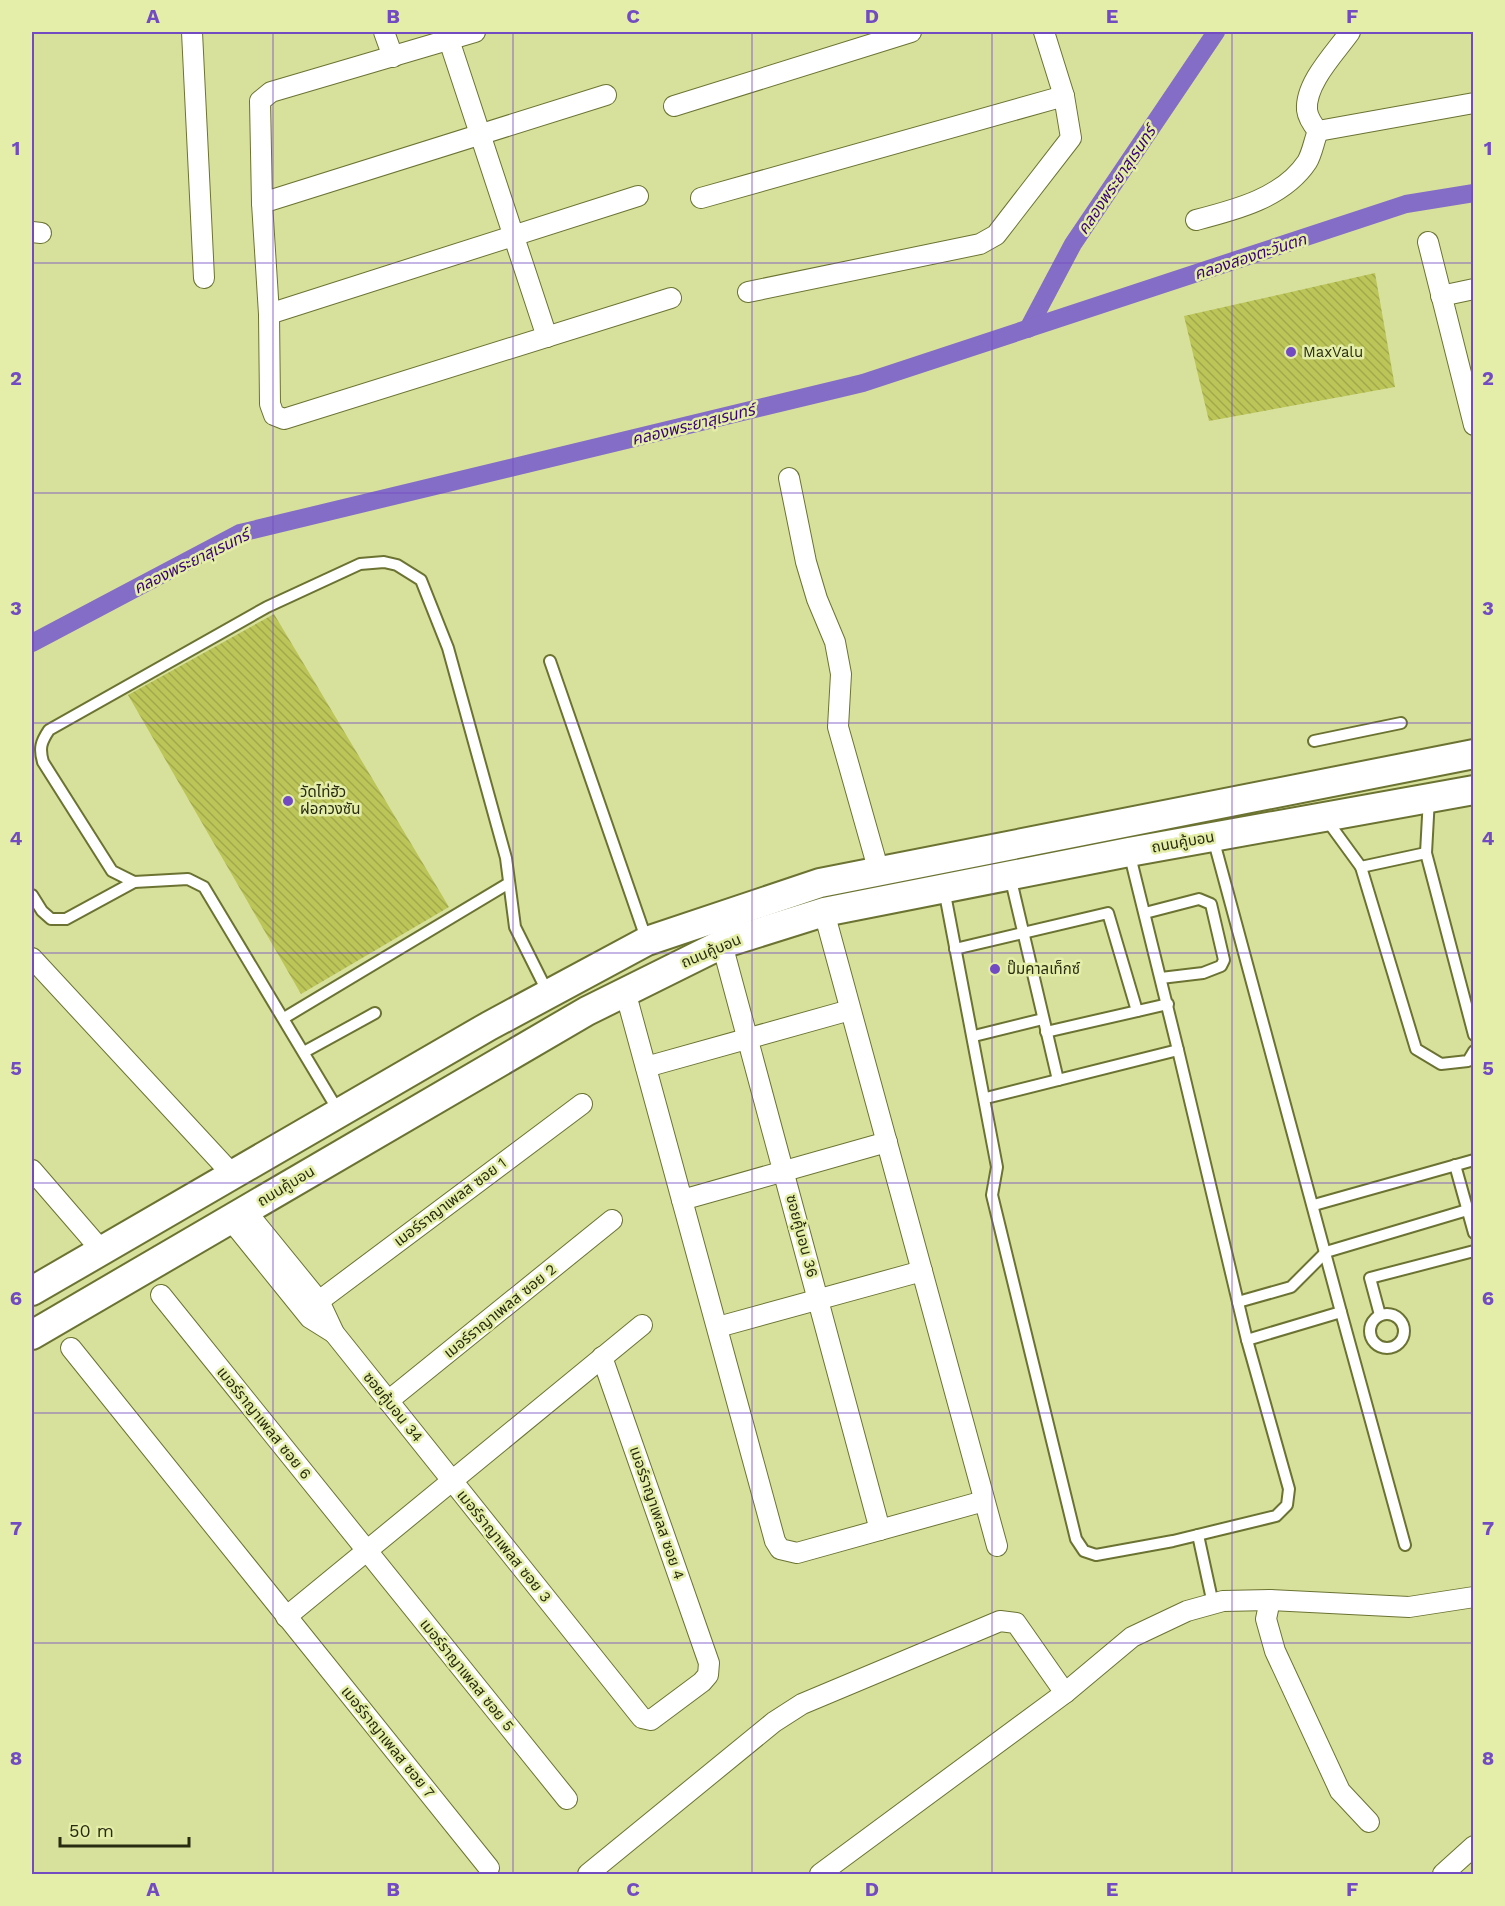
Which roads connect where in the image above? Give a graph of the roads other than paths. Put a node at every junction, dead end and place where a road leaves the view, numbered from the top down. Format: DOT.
graph roads {
  1 [pos="192,32"];
  2 [pos="384,32"];
  3 [pos="475,32"];
  4 [pos="911,32"];
  5 [pos="1044,32"];
  6 [pos="1350,32"];
  7 [pos="449,40"];
  8 [pos="393,57"];
  9 [pos="606,95"];
  10 [pos="1064,96"];
  11 [pos="1473,102"];
  12 [pos="674,106"];
  13 [pos="1318,131"];
  14 [pos="480,133"];
  15 [pos="638,196"];
  16 [pos="701,198"];
  17 [pos="262,203"];
  18 [pos="1196,220"];
  19 [pos="512,234"];
  20 [pos="1428,242"];
  21 [pos="204,278"];
  22 [pos="1473,289"];
  23 [pos="748,292"];
  24 [pos="1441,296"];
  25 [pos="671,298"];
  26 [pos="269,314"];
  27 [pos="547,337"];
  28 [pos="1470,397"];
  29 [pos="1473,425"];
  30 [pos="789,478"];
  31 [pos="550,661"];
  32 [pos="1401,723"];
  33 [pos="1314,741"];
  34 [pos="1473,754"];
  35 [pos="1473,790"];
  36 [pos="1429,798"];
  37 [pos="1324,817"];
  38 [pos="1088,830"];
  39 [pos="1213,838"];
  40 [pos="1129,852"];
  41 [pos="1426,853"];
  42 [pos="1093,859"];
  43 [pos="1360,867"];
  44 [pos="879,872"];
  45 [pos="1010,876"];
  46 [pos="134,882"];
  47 [pos="509,883"];
  48 [pos="944,889"];
  49 [pos="32,895"];
  50 [pos="824,912"];
  51 [pos="1144,913"];
  52 [pos="1022,932"];
  53 [pos="647,941"];
  54 [pos="722,944"];
  55 [pos="955,949"];
  56 [pos="32,958"];
  57 [pos="1161,978"];
  58 [pos="625,991"];
  59 [pos="548,994"];
  60 [pos="1168,1004"];
  61 [pos="850,1010"];
  62 [pos="1137,1011"];
  63 [pos="375,1013"];
  64 [pos="284,1018"];
  65 [pos="1043,1019"];
  66 [pos="1046,1032"];
  67 [pos="1473,1035"];
  68 [pos="974,1036"];
  69 [pos="748,1039"];
  70 [pos="1178,1050"];
  71 [pos="1473,1051"];
  72 [pos="304,1052"];
  73 [pos="646,1067"];
  74 [pos="1058,1080"];
  75 [pos="986,1098"];
  76 [pos="582,1104"];
  77 [pos="339,1112"];
  78 [pos="886,1142"];
  79 [pos="1473,1160"];
  80 [pos="1455,1165"];
  81 [pos="32,1170"];
  82 [pos="784,1171"];
  83 [pos="232,1174"];
  84 [pos="682,1200"];
  85 [pos="1314,1205"];
  86 [pos="1470,1209"];
  87 [pos="237,1215"];
  88 [pos="612,1220"];
  89 [pos="1473,1233"];
  90 [pos="102,1251"];
  91 [pos="1473,1251"];
  92 [pos="1326,1252"];
  93 [pos="922,1271"];
  94 [pos="32,1291"];
  95 [pos="161,1295"];
  96 [pos="819,1298"];
  97 [pos="319,1301"];
  98 [pos="1238,1302"];
  99 [pos="1341,1312"];
  100 [pos="1380,1315"];
  101 [pos="642,1325"];
  102 [pos="718,1327"];
  103 [pos="334,1333"];
  104 [pos="1370,1333"];
  105 [pos="32,1335"];
  106 [pos="1247,1340"];
  107 [pos="1351,1341"];
  108 [pos="71,1348"];
  109 [pos="602,1357"];
  110 [pos="388,1401"];
  111 [pos="453,1481"];
  112 [pos="984,1501"];
  113 [pos="880,1530"];
  114 [pos="1198,1535"];
  115 [pos="1405,1545"];
  116 [pos="997,1546"];
  117 [pos="367,1552"];
  118 [pos="1473,1597"];
  119 [pos="1270,1600"];
  120 [pos="1213,1604"];
  121 [pos="286,1617"];
  122 [pos="1065,1693"];
  123 [pos="642,1718"];
  124 [pos="567,1799"];
  125 [pos="1369,1822"];
  126 [pos="1473,1846"];
  127 [pos="489,1868"];
  128 [pos="588,1875"];
  129 [pos="820,1875"];
  130 [pos="1443,1875"];
  1 -- 21 [label="street"];
  2 -- 8 [label="street"];
  3 -- 7 [label="street"];
  4 -- 12 [label="street"];
  5 -- 10 [label="street"];
  6 -- 13 [label="street"];
  7 -- 8 [label="street"];
  7 -- 14 [label="street"];
  8 -- 17 [label="street"];
  9 -- 14 [label="street"];
  10 -- 16 [label="street"];
  10 -- 23 [label="street"];
  11 -- 13 [label="street"];
  13 -- 18 [label="street"];
  14 -- 17 [label="street"];
  14 -- 19 [label="street"];
  15 -- 19 [label="street"];
  17 -- 26 [label="street"];
  19 -- 26 [label="street"];
  19 -- 27 [label="street"];
  20 -- 24 [label="street"];
  22 -- 24 [label="street"];
  24 -- 28 [label="street"];
  25 -- 27 [label="street"];
  26 -- 27 [label="street"];
  28 -- 29 [label="street"];
  30 -- 44 [label="street"];
  31 -- 53 [label="lane"];
  32 -- 33 [label="lane"];
  34 -- 38 [label="main road, ถนนคู้บอน"];
  35 -- 36 [label="main road, ถนนคู้บอน"];
  36 -- 37 [label="main road, ถนนคู้บอน"];
  36 -- 41 [label="lane"];
  37 -- 39 [label="main road, ถนนคู้บอน"];
  37 -- 43 [label="lane"];
  38 -- 42 [label="main road"];
  38 -- 44 [label="main road, ถนนคู้บอน"];
  39 -- 40 [label="main road, ถนนคู้บอน"];
  39 -- 85 [label="lane"];
  40 -- 42 [label="main road, ถนนคู้บอน"];
  40 -- 51 [label="lane"];
  41 -- 43 [label="lane"];
  41 -- 67 [label="lane"];
  42 -- 45 [label="main road, ถนนคู้บอน"];
  43 -- 71 [label="lane"];
  44 -- 53 [label="main road, ถนนคู้บอน"];
  45 -- 48 [label="main road, ถนนคู้บอน"];
  45 -- 52 [label="lane"];
  46 -- 47 [label="lane"];
  46 -- 49 [label="lane"];
  46 -- 64 [label="lane"];
  47 -- 59 [label="lane"];
  47 -- 64 [label="lane"];
  48 -- 50 [label="main road, ถนนคู้บอน"];
  48 -- 55 [label="lane"];
  50 -- 54 [label="main road, ถนนคู้บอน"];
  50 -- 61 [label="street"];
  51 -- 57 [label="lane"];
  51 -- 57 [label="lane"];
  52 -- 55 [label="lane"];
  52 -- 62 [label="lane"];
  52 -- 65 [label="lane"];
  53 -- 59 [label="main road, ถนนคู้บอน"];
  54 -- 58 [label="main road, ถนนคู้บอน"];
  54 -- 69 [label="street, ซอยคู้บอน 36"];
  55 -- 68 [label="lane"];
  56 -- 83 [label="street"];
  57 -- 60 [label="lane"];
  58 -- 73 [label="street"];
  58 -- 87 [label="main road, ถนนคู้บอน"];
  59 -- 77 [label="main road, ถนนคู้บอน"];
  60 -- 62 [label="lane"];
  60 -- 70 [label="lane"];
  61 -- 69 [label="street"];
  61 -- 78 [label="street"];
  62 -- 66 [label="lane"];
  63 -- 72 [label="lane"];
  64 -- 72 [label="lane"];
  65 -- 66 [label="lane"];
  65 -- 68 [label="lane"];
  66 -- 74 [label="lane"];
  68 -- 75 [label="lane"];
  69 -- 73 [label="street"];
  69 -- 82 [label="street, ซอยคู้บอน 36"];
  70 -- 74 [label="lane"];
  70 -- 98 [label="lane"];
  72 -- 77 [label="lane"];
  73 -- 84 [label="street"];
  74 -- 75 [label="lane"];
  75 -- 114 [label="lane"];
  76 -- 97 [label="street, เมอร์ราญาเพลส ซอย 1"];
  77 -- 83 [label="main road, ถนนคู้บอน"];
  78 -- 82 [label="street"];
  78 -- 93 [label="street"];
  79 -- 80 [label="lane"];
  80 -- 85 [label="lane"];
  80 -- 86 [label="lane"];
  81 -- 90 [label="street"];
  82 -- 84 [label="street"];
  82 -- 96 [label="street, ซอยคู้บอน 36"];
  83 -- 90 [label="main road, ถนนคู้บอน"];
  84 -- 102 [label="street"];
  85 -- 92 [label="lane"];
  86 -- 89 [label="lane"];
  86 -- 92 [label="lane"];
  87 -- 97 [label="street, ซอยคู้บอน 34"];
  87 -- 103 [label="street, ซอยคู้บอน 34"];
  87 -- 105 [label="main road, ถนนคู้บอน"];
  88 -- 110 [label="street, เมอร์ราญาเพลส ซอย 2"];
  90 -- 94 [label="main road, ถนนคู้บอน"];
  91 -- 100 [label="lane"];
  92 -- 98 [label="lane"];
  92 -- 99 [label="lane"];
  93 -- 96 [label="street"];
  93 -- 112 [label="street"];
  95 -- 117 [label="street, เมอร์ราญาเพลส ซอย 6"];
  96 -- 102 [label="street"];
  96 -- 113 [label="street, ซอยคู้บอน 36"];
  97 -- 103 [label="street, ซอยคู้บอน 34"];
  98 -- 106 [label="lane"];
  99 -- 106 [label="lane"];
  99 -- 107 [label="lane"];
  100 -- 104 [label="lane"];
  100 -- 104 [label="lane"];
  101 -- 109 [label="street, เมอร์ราญาเพลส ซอย 3"];
  102 -- 113 [label="street"];
  103 -- 110 [label="street, ซอยคู้บอน 34"];
  104 -- 107 [label="lane"];
  106 -- 114 [label="lane"];
  107 -- 115 [label="lane"];
  108 -- 121 [label="street, เมอร์ราญาเพลส ซอย 7"];
  109 -- 111 [label="street, เมอร์ราญาเพลส ซอย 3"];
  109 -- 123 [label="street, เมอร์ราญาเพลส ซอย 4"];
  110 -- 111 [label="street, ซอยคู้บอน 34"];
  111 -- 117 [label="street"];
  111 -- 123 [label="street, เมอร์ราญาเพลส ซอย 3"];
  112 -- 113 [label="street"];
  112 -- 116 [label="street"];
  114 -- 120 [label="lane"];
  117 -- 121 [label="street"];
  117 -- 124 [label="street, เมอร์ราญาเพลส ซอย 5"];
  118 -- 119 [label="street"];
  119 -- 120 [label="street"];
  119 -- 125 [label="street"];
  120 -- 122 [label="street"];
  121 -- 127 [label="street, เมอร์ราญาเพลส ซอย 7"];
  122 -- 128 [label="street"];
  122 -- 129 [label="street"];
  126 -- 130 [label="street"];
}
